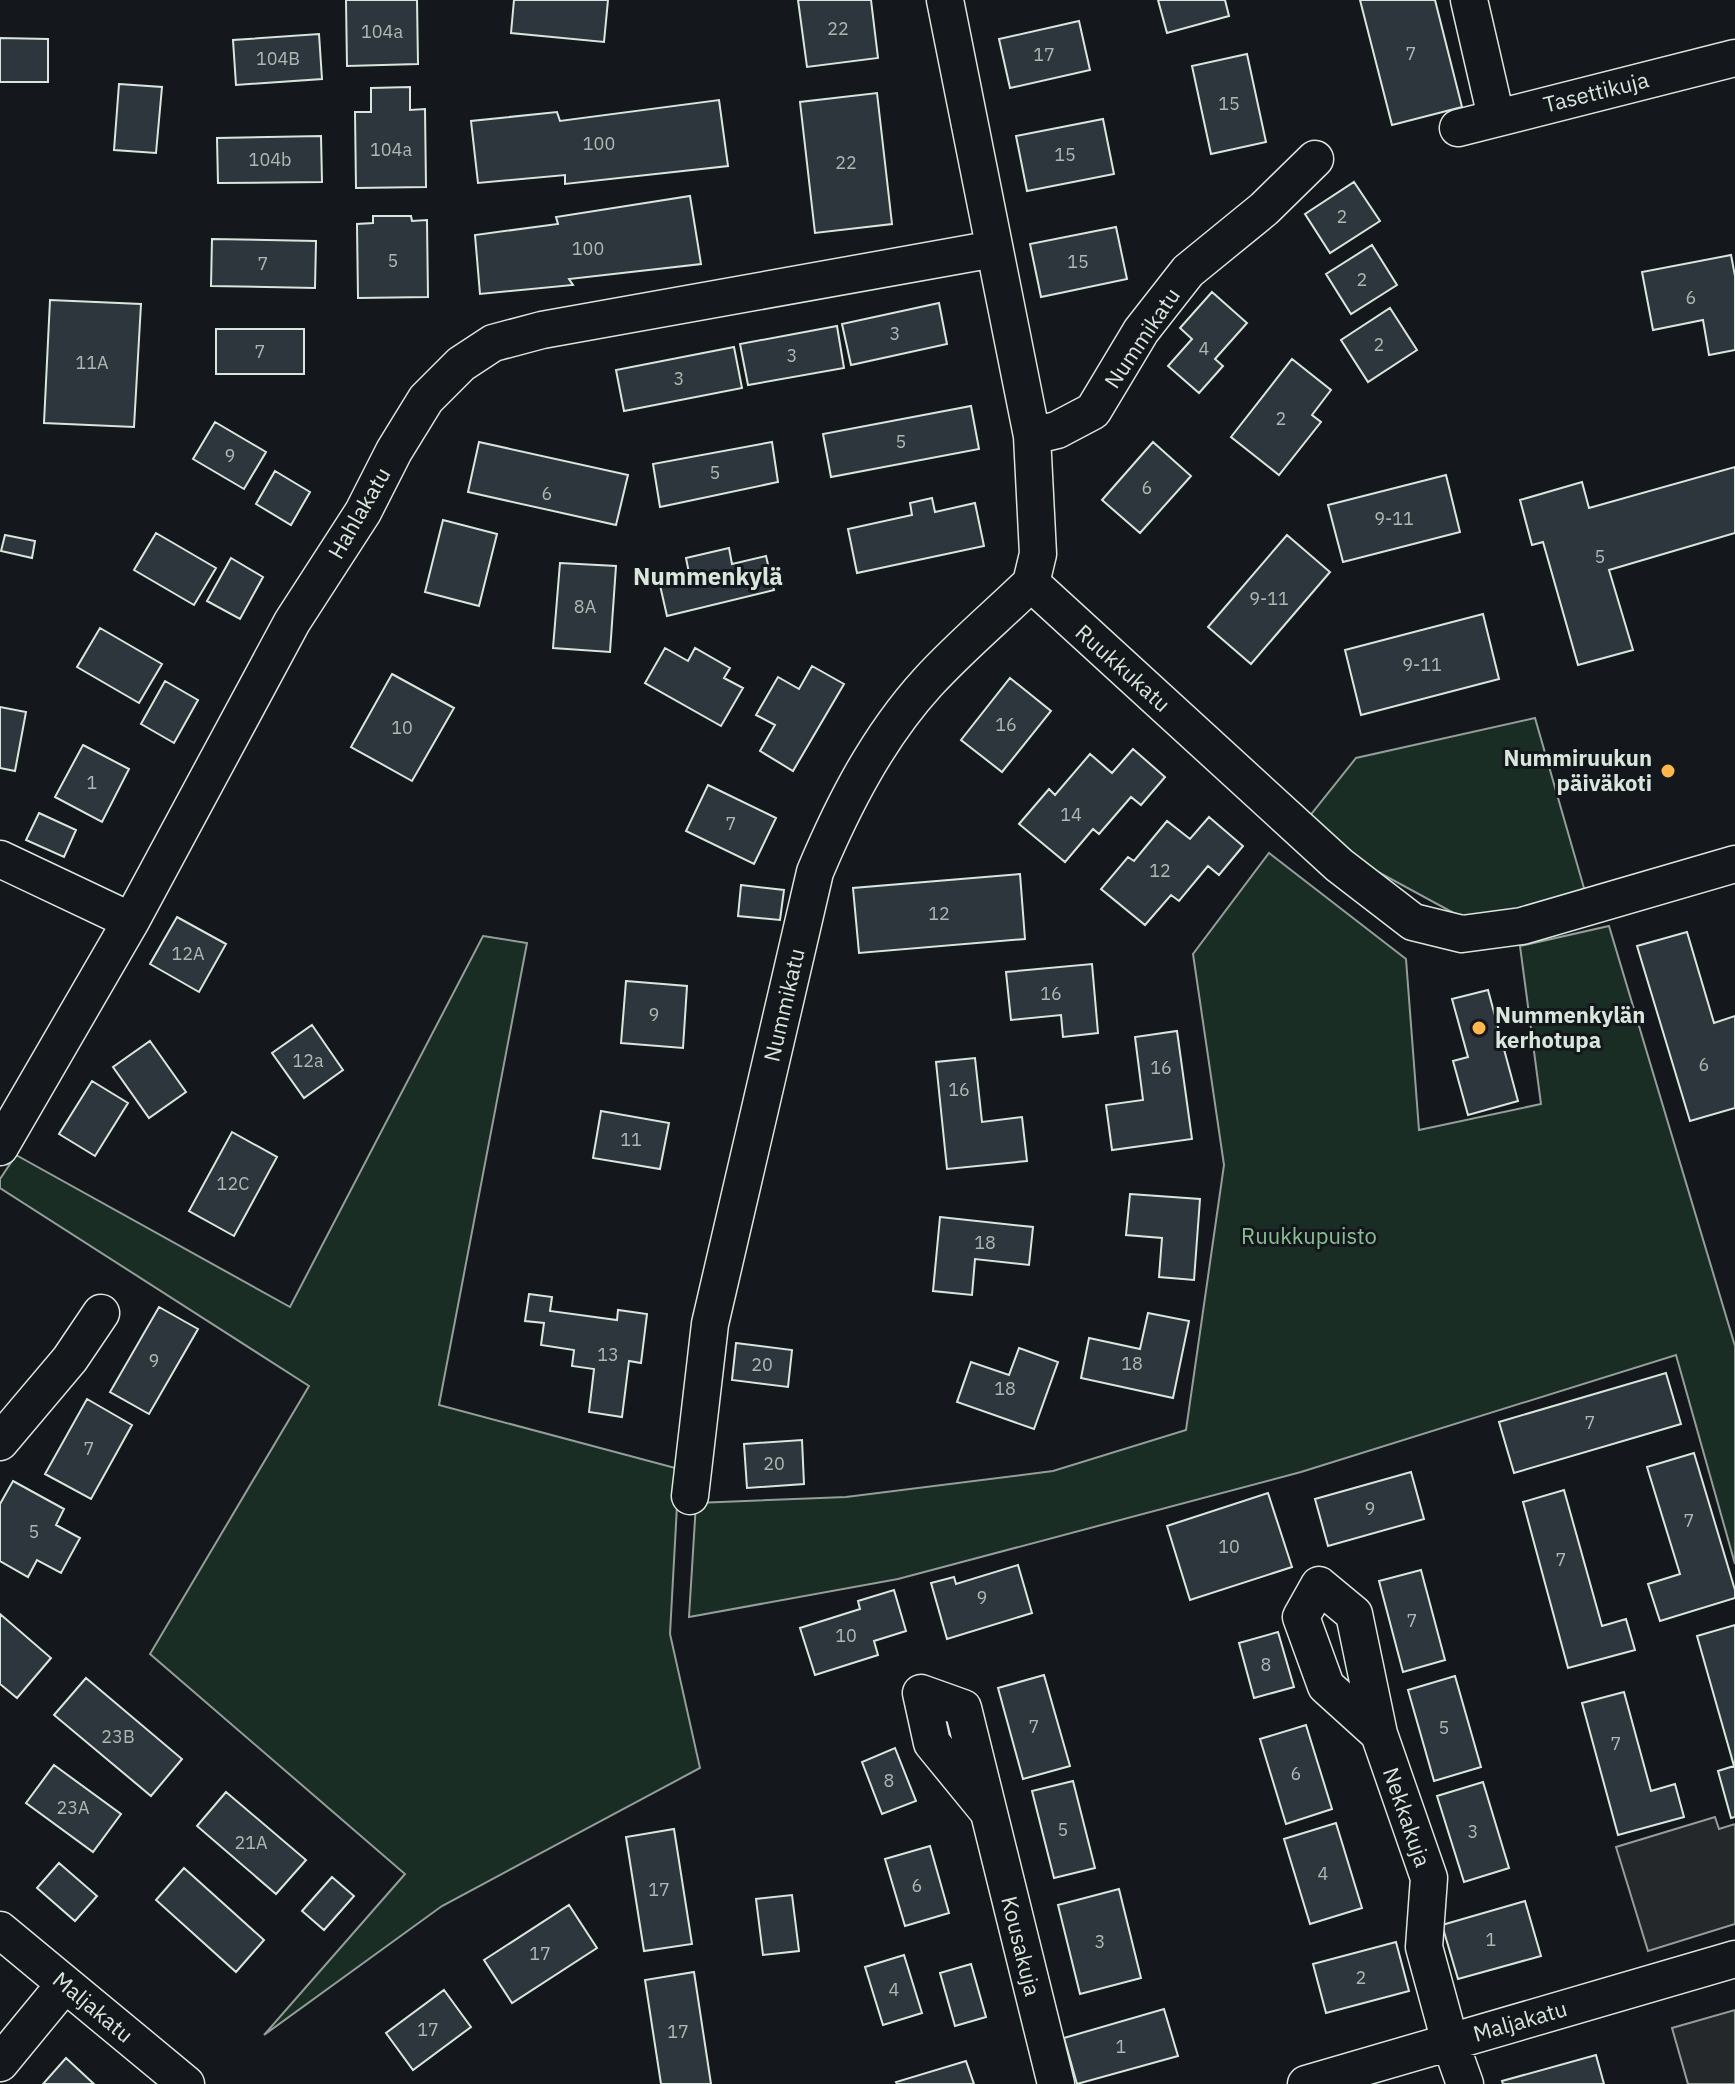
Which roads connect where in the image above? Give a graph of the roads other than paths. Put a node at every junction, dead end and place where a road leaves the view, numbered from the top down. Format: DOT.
graph roads {
  1 [pos="945,0"];
  2 [pos="1469,0"];
  3 [pos="1735,58"];
  4 [pos="1496,117"];
  5 [pos="1458,128"];
  6 [pos="1315,159"];
  7 [pos="994,249"];
  8 [pos="1032,436"];
  9 [pos="1031,583"];
  10 [pos="0,859"];
  11 [pos="1735,864"];
  12 [pos="131,921"];
  13 [pos="0,1147"];
  14 [pos="101,1313"];
  15 [pos="0,1442"];
  16 [pos="690,1496"];
  17 [pos="1379,1734"];
  18 [pos="986,1809"];
  19 [pos="0,1930"];
  20 [pos="1735,1959"];
  21 [pos="65,1984"];
  22 [pos="1450,2042"];
  23 [pos="0,2063"];
  24 [pos="186,2084"];
  25 [pos="1056,2084"];
  26 [pos="1306,2084"];
  27 [pos="1465,2084"];
  1 -- 7 [label="street"];
  2 -- 4 [label="street"];
  3 -- 4 [label="street, Tasettikuja"];
  4 -- 5 [label="street, Tasettikuja"];
  6 -- 8 [label="street, Nummikatu"];
  7 -- 8 [label="street"];
  7 -- 12 [label="street, Hahlakatu"];
  8 -- 9 [label="street"];
  9 -- 11 [label="street, Ruukkukatu"];
  9 -- 16 [label="street, Nummikatu"];
  10 -- 12 [label="street"];
  12 -- 13 [label="street, Hahlakatu"];
  14 -- 15 [label="street"];
  17 -- 22 [label="street, Nekkakuja"];
  18 -- 25 [label="street, Kousakuja"];
  19 -- 21 [label="street, Maljakatu"];
  20 -- 22 [label="street, Maljakatu"];
  21 -- 23 [label="street"];
  21 -- 24 [label="street, Maljakatu"];
  22 -- 26 [label="street, Maljakatu"];
  22 -- 27 [label="street, Nekkakuja"];
}
